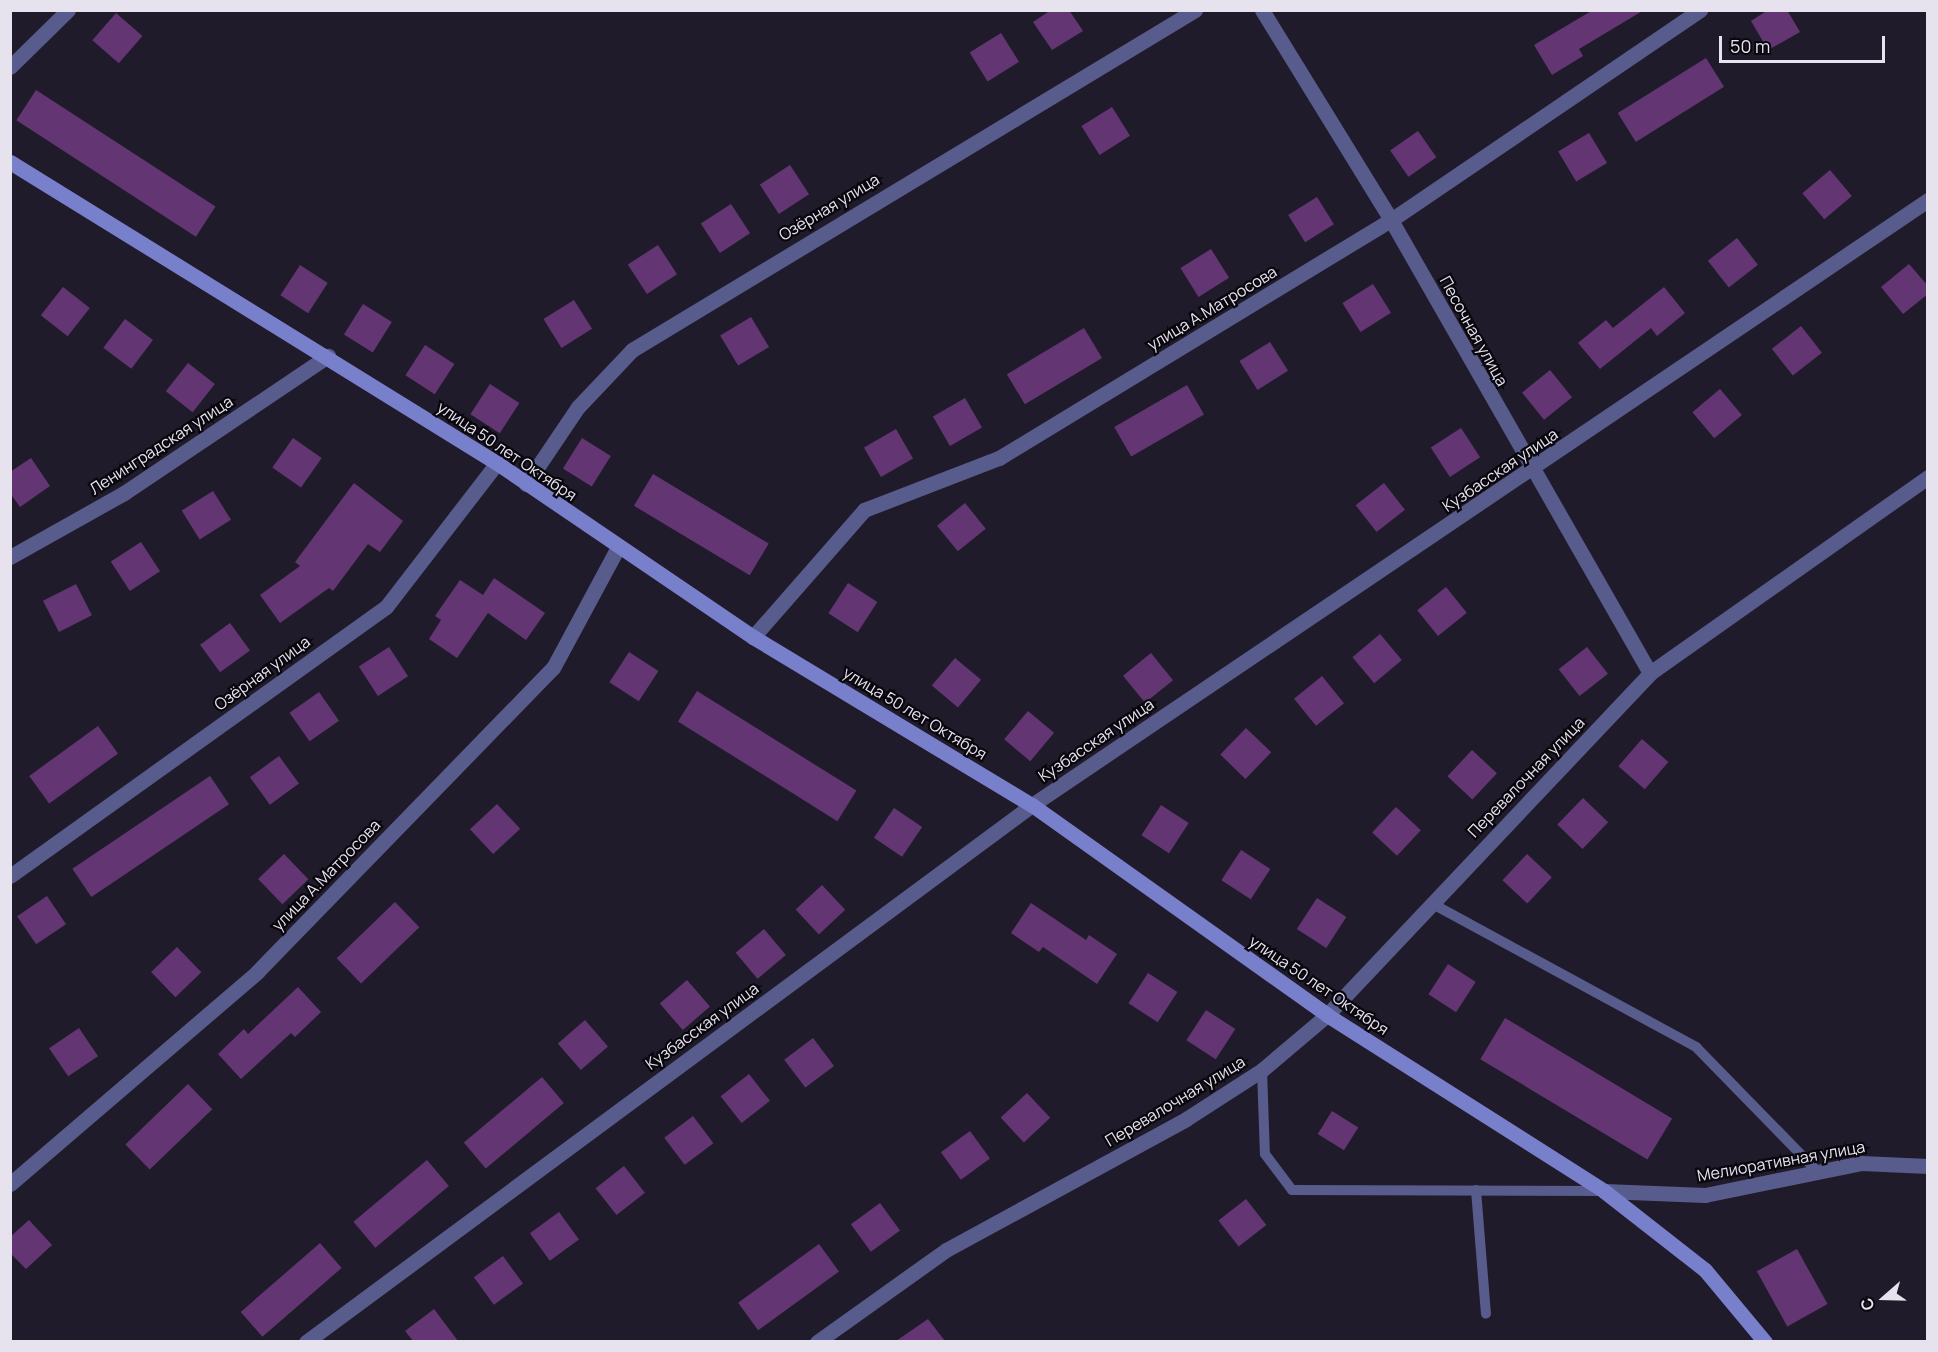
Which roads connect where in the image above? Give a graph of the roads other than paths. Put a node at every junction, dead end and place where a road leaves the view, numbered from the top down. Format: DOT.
graph roads {
  1 [pos="68,10"];
  2 [pos="1195,10"];
  3 [pos="1262,10"];
  4 [pos="1700,10"];
  5 [pos="10,67"];
  6 [pos="10,162"];
  7 [pos="1928,200"];
  8 [pos="1391,220"];
  9 [pos="328,356"];
  10 [pos="497,463"];
  11 [pos="1532,471"];
  12 [pos="1928,477"];
  13 [pos="526,484"];
  14 [pos="617,549"];
  15 [pos="10,557"];
  16 [pos="753,637"];
  17 [pos="1650,673"];
  18 [pos="1032,805"];
  19 [pos="10,876"];
  20 [pos="1431,903"];
  21 [pos="1327,1015"];
  22 [pos="1262,1070"];
  23 [pos="1928,1166"];
  24 [pos="1818,1172"];
  25 [pos="10,1184"];
  26 [pos="1476,1190"];
  27 [pos="1604,1191"];
  28 [pos="1486,1314"];
  29 [pos="306,1341"];
  30 [pos="817,1341"];
  31 [pos="1765,1341"];
  1 -- 5 [label="street"];
  2 -- 13 [label="street, Озёрная улица"];
  3 -- 8 [label="street, Песочная улица"];
  4 -- 8 [label="street, улица А.Матросова"];
  6 -- 9 [label="main road, улица 50 лет Октября"];
  7 -- 11 [label="street, Кузбасская улица"];
  8 -- 11 [label="street, Песочная улица"];
  8 -- 16 [label="street, улица А.Матросова"];
  9 -- 10 [label="main road, улица 50 лет Октября"];
  9 -- 15 [label="street, Ленинградская улица"];
  10 -- 13 [label="main road, улица 50 лет Октября"];
  10 -- 19 [label="street, Озёрная улица"];
  11 -- 17 [label="street, Песочная улица"];
  11 -- 18 [label="street, Кузбасская улица"];
  12 -- 17 [label="street, Перевалочная улица"];
  13 -- 14 [label="main road, улица 50 лет Октября"];
  14 -- 16 [label="main road, улица 50 лет Октября"];
  14 -- 25 [label="street, улица А.Матросова"];
  16 -- 18 [label="main road, улица 50 лет Октября"];
  17 -- 20 [label="street, Перевалочная улица"];
  18 -- 21 [label="main road, улица 50 лет Октября"];
  18 -- 29 [label="street, Кузбасская улица"];
  20 -- 21 [label="street, Перевалочная улица"];
  20 -- 24 [label="lane"];
  21 -- 22 [label="street, Перевалочная улица"];
  21 -- 27 [label="main road, улица 50 лет Октября"];
  22 -- 26 [label="lane"];
  22 -- 30 [label="street, Перевалочная улица"];
  23 -- 24 [label="street, Мелиоративная улица"];
  24 -- 27 [label="street, Мелиоративная улица"];
  26 -- 27 [label="lane"];
  26 -- 28 [label="lane"];
  27 -- 31 [label="main road, улица 50 лет Октября"];
}
